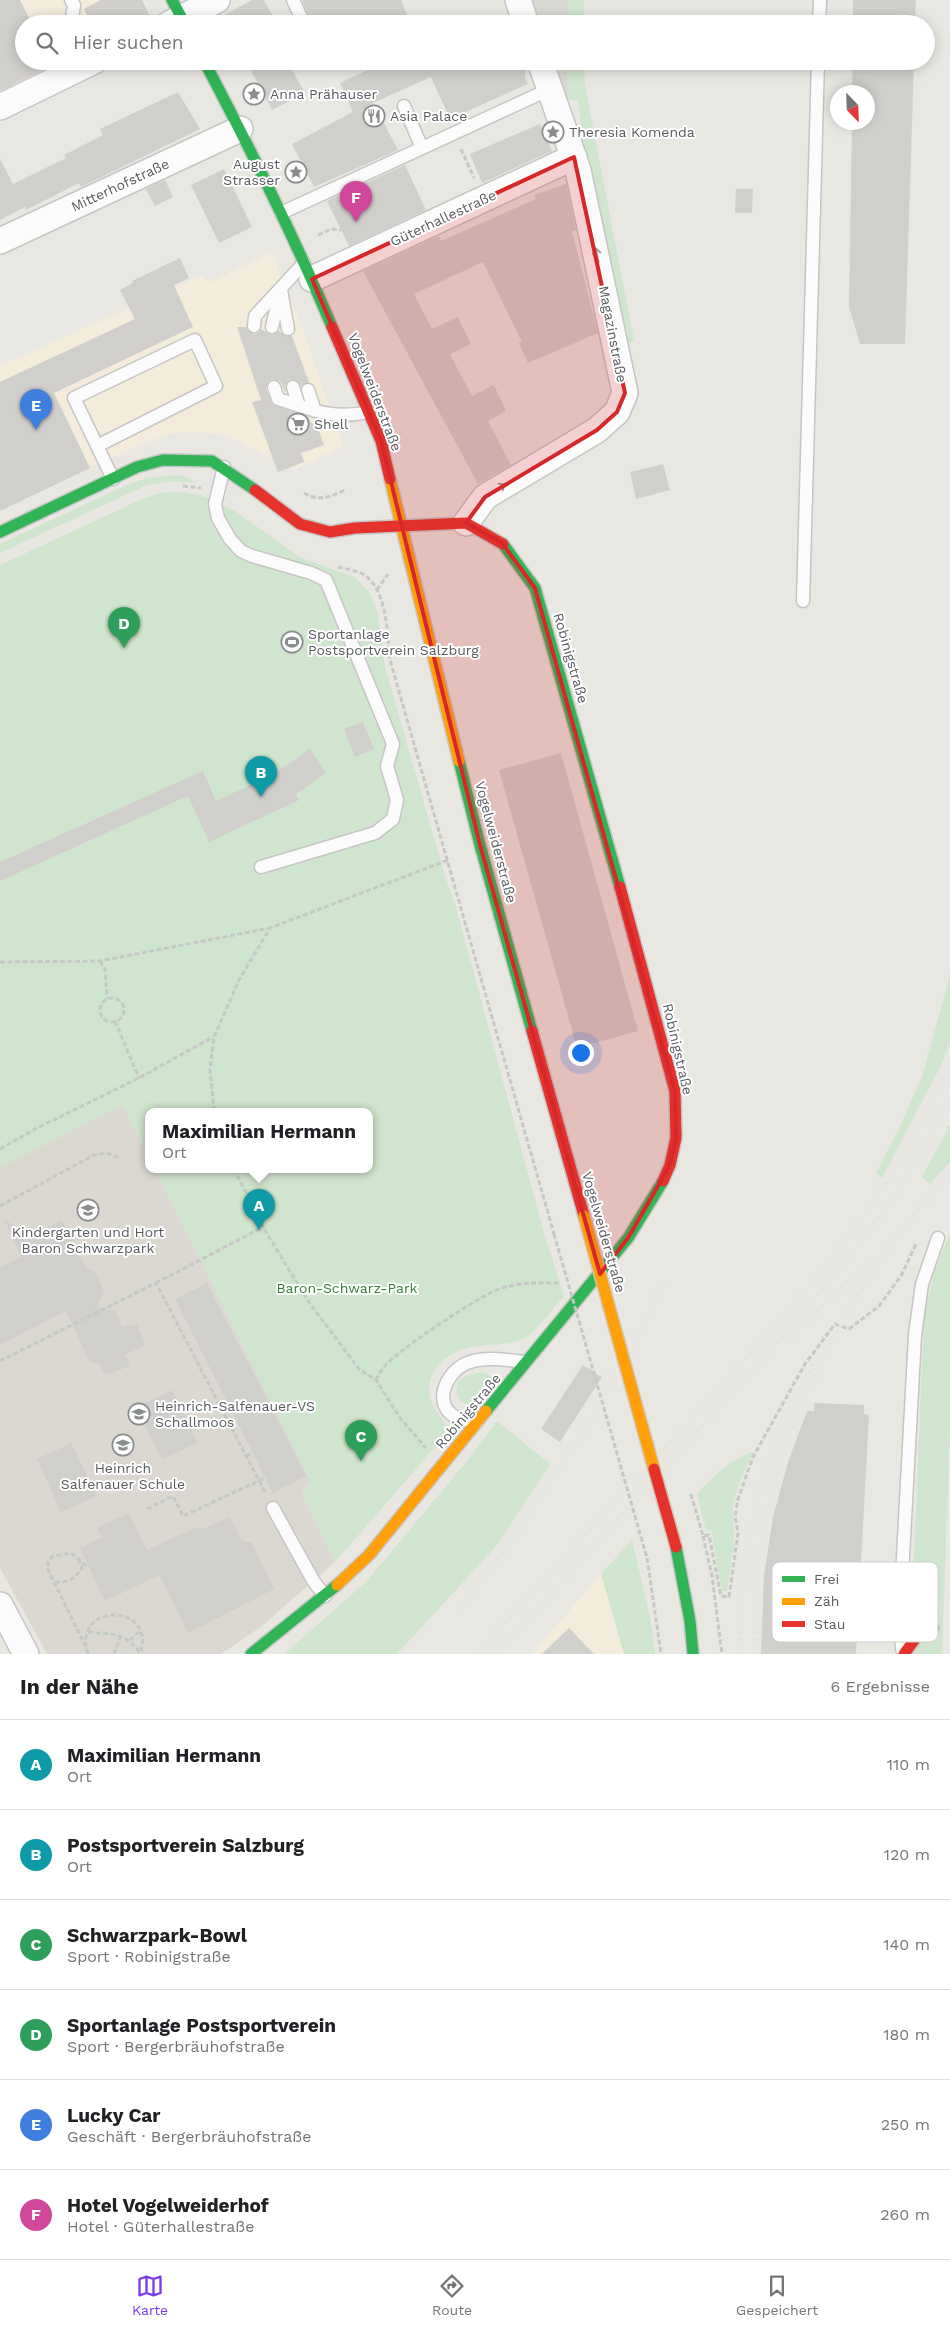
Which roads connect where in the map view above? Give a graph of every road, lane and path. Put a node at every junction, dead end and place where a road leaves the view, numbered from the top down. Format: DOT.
graph roads {
  1 [pos="71,0"];
  2 [pos="217,0"];
  3 [pos="293,0"];
  4 [pos="518,0"];
  5 [pos="820,0"];
  6 [pos="72,15"];
  7 [pos="180,15"];
  8 [pos="300,15"];
  9 [pos="523,15"];
  10 [pos="819,15"];
  11 [pos="76,70"];
  12 [pos="209,70"];
  13 [pos="543,70"];
  14 [pos="818,70"];
  15 [pos="550,89"];
  16 [pos="404,106"];
  17 [pos="0,107"];
  18 [pos="240,129"];
  19 [pos="454,134"];
  20 [pos="422,148"];
  21 [pos="574,157"];
  22 [pos="483,199"];
  23 [pos="281,213"];
  24 [pos="341,230"];
  25 [pos="319,234"];
  26 [pos="0,241"];
  27 [pos="308,271"];
  28 [pos="281,290"];
  29 [pos="254,326"];
  30 [pos="272,327"];
  31 [pos="288,329"];
  32 [pos="274,387"];
  33 [pos="293,387"];
  34 [pos="308,390"];
  35 [pos="299,406"];
  36 [pos="315,411"];
  37 [pos="369,412"];
  38 [pos="97,446"];
  39 [pos="224,468"];
  40 [pos="113,479"];
  41 [pos="178,486"];
  42 [pos="216,495"];
  43 [pos="466,523"];
  44 [pos="402,527"];
  45 [pos="0,532"];
  46 [pos="803,602"];
  47 [pos="261,867"];
  48 [pos="270,928"];
  49 [pos="100,961"];
  50 [pos="0,962"];
  51 [pos="107,999"];
  52 [pos="115,1021"];
  53 [pos="214,1037"];
  54 [pos="139,1078"];
  55 [pos="214,1108"];
  56 [pos="0,1149"];
  57 [pos="120,1158"];
  58 [pos="236,1173"];
  59 [pos="0,1206"];
  60 [pos="263,1226"];
  61 [pos="938,1238"];
  62 [pos="156,1283"];
  63 [pos="572,1283"];
  64 [pos="0,1361"];
  65 [pos="528,1362"];
  66 [pos="376,1380"];
  67 [pos="479,1422"];
  68 [pos="429,1451"];
  69 [pos="252,1453"];
  70 [pos="246,1456"];
  71 [pos="265,1478"];
  72 [pos="260,1482"];
  73 [pos="691,1494"];
  74 [pos="272,1508"];
  75 [pos="147,1509"];
  76 [pos="703,1536"];
  77 [pos="78,1557"];
  78 [pos="903,1562"];
  79 [pos="88,1567"];
  80 [pos="54,1582"];
  81 [pos="325,1596"];
  82 [pos="0,1605"];
  83 [pos="140,1631"];
  84 [pos="88,1632"];
  85 [pos="120,1635"];
  86 [pos="130,1640"];
  87 [pos="913,1642"];
  88 [pos="86,1647"];
  89 [pos="26,1654"];
  90 [pos="88,1654"];
  91 [pos="114,1654"];
  92 [pos="140,1654"];
  93 [pos="251,1654"];
  94 [pos="661,1654"];
  95 [pos="693,1654"];
  96 [pos="722,1654"];
  97 [pos="903,1654"];
  1 -- 6 [label="lane"];
  2 -- 7 [label="street"];
  3 -- 8 [label="lane"];
  4 -- 9 [label="street"];
  5 -- 10 [label="lane"];
  11 -- 17 [label="street"];
  12 -- 18 [label="street, Vogelweiderstraße"];
  13 -- 15 [label="street, Magazinstraße"];
  14 -- 46 [label="lane"];
  15 -- 19 [label="lane"];
  15 -- 21 [label="street, Magazinstraße"];
  16 -- 20 [label="lane"];
  18 -- 23 [label="street, Vogelweiderstraße"];
  18 -- 26 [label="street, Mitterhofstraße"];
  19 -- 20 [label="lane"];
  19 -- 22 [label="path"];
  20 -- 23 [label="lane"];
  21 -- 22 [label="street, Güterhallestraße"];
  43 -- 21 [label="street, Magazinstraße, one-way"];
  22 -- 27 [label="street, Güterhallestraße"];
  23 -- 27 [label="street, Vogelweiderstraße"];
  24 -- 25 [label="path"];
  27 -- 28 [label="lane"];
  27 -- 37 [label="street, Vogelweiderstraße"];
  28 -- 29 [label="lane"];
  28 -- 30 [label="lane"];
  28 -- 31 [label="lane"];
  32 -- 35 [label="lane"];
  33 -- 35 [label="lane"];
  34 -- 36 [label="lane"];
  35 -- 36 [label="lane"];
  36 -- 37 [label="lane"];
  37 -- 44 [label="street, Vogelweiderstraße"];
  38 -- 38 [label="lane"];
  38 -- 40 [label="lane"];
  39 -- 40 [label="street"];
  39 -- 42 [label="lane"];
  39 -- 44 [label="street"];
  40 -- 45 [label="street"];
  41 -- 42 [label="path"];
  42 -- 47 [label="lane"];
  43 -- 44 [label="street"];
  43 -- 65 [label="street, Robinigstraße"];
  44 -- 95 [label="street, Vogelweiderstraße, bridge"];
  48 -- 49 [label="path"];
  48 -- 53 [label="path"];
  48 -- 94 [label="path, bridge"];
  49 -- 50 [label="path"];
  49 -- 51 [label="path"];
  51 -- 52 [label="path"];
  51 -- 52 [label="path"];
  52 -- 54 [label="path"];
  53 -- 54 [label="path"];
  53 -- 55 [label="path"];
  54 -- 56 [label="path"];
  57 -- 59 [label="path"];
  58 -- 60 [label="path"];
  60 -- 62 [label="path"];
  60 -- 66 [label="path"];
  61 -- 76 [label="path"];
  61 -- 78 [label="lane"];
  62 -- 64 [label="path"];
  62 -- 70 [label="path"];
  63 -- 66 [label="path"];
  65 -- 67 [label="street, Robinigstraße"];
  65 -- 67 [label="lane"];
  66 -- 68 [label="path"];
  67 -- 81 [label="street, Robinigstraße"];
  69 -- 70 [label="path"];
  70 -- 72 [label="path"];
  71 -- 72 [label="path"];
  72 -- 74 [label="path"];
  72 -- 75 [label="path"];
  73 -- 76 [label="path"];
  74 -- 81 [label="lane"];
  76 -- 96 [label="path"];
  77 -- 79 [label="path"];
  77 -- 80 [label="path"];
  77 -- 80 [label="path"];
  80 -- 88 [label="path"];
  81 -- 93 [label="street, Robinigstraße"];
  82 -- 89 [label="street"];
  83 -- 84 [label="path"];
  83 -- 86 [label="path"];
  83 -- 92 [label="path"];
  84 -- 85 [label="path"];
  84 -- 88 [label="path"];
  85 -- 86 [label="path"];
  85 -- 91 [label="path"];
  86 -- 92 [label="path"];
  87 -- 97 [label="street"];
  88 -- 90 [label="path"];
}
